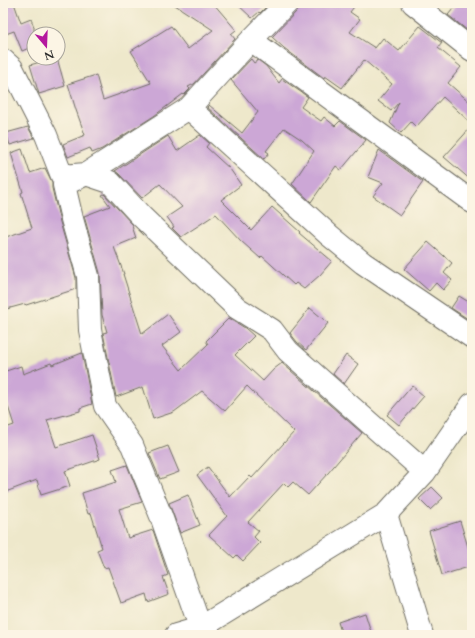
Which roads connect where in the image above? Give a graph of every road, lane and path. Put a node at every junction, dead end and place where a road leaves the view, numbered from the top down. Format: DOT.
graph roads {
  1 [pos="287,3"];
  2 [pos="413,3"];
  3 [pos="251,40"];
  4 [pos="472,50"];
  5 [pos="3,60"];
  6 [pos="189,108"];
  7 [pos="86,174"];
  8 [pos="472,202"];
  9 [pos="472,337"];
  10 [pos="472,404"];
  11 [pos="425,472"];
  12 [pos="386,514"];
  13 [pos="202,631"];
  14 [pos="176,635"];
  15 [pos="422,635"];
  1 -- 3 [label="street"];
  2 -- 4 [label="street"];
  3 -- 6 [label="street"];
  3 -- 8 [label="street"];
  5 -- 7 [label="street"];
  6 -- 7 [label="street"];
  6 -- 9 [label="street"];
  7 -- 11 [label="street"];
  7 -- 13 [label="street"];
  10 -- 11 [label="street"];
  11 -- 12 [label="street"];
  12 -- 13 [label="street"];
  12 -- 15 [label="street"];
  13 -- 14 [label="street"];
}
